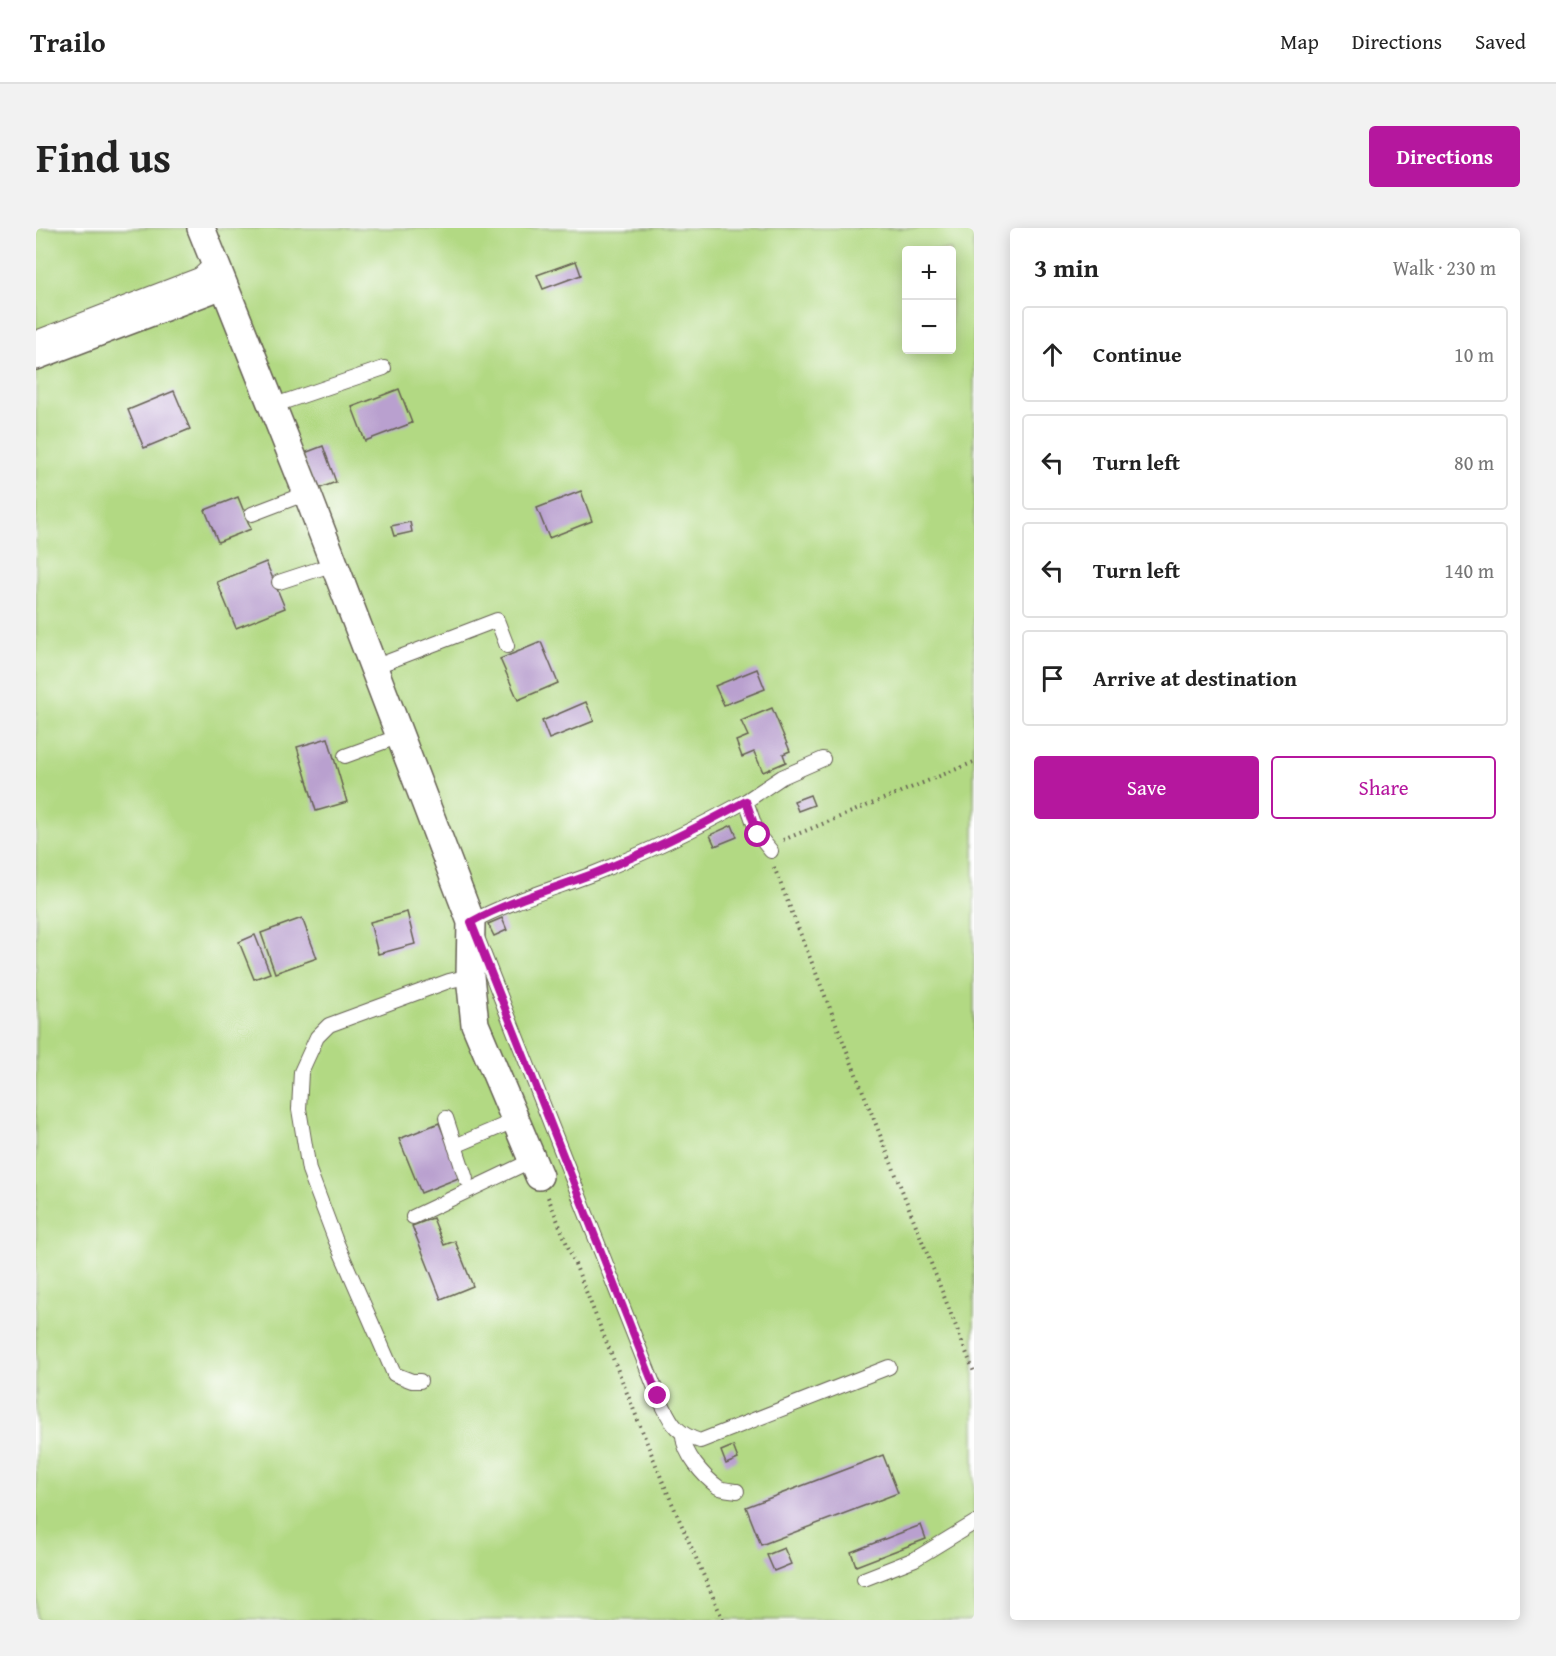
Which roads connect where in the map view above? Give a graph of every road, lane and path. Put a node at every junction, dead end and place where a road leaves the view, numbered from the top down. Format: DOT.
graph roads {
  1 [pos="201,228"];
  2 [pos="218,273"];
  3 [pos="36,339"];
  4 [pos="36,356"];
  5 [pos="384,368"];
  6 [pos="272,406"];
  7 [pos="307,493"];
  8 [pos="252,513"];
  9 [pos="334,564"];
  10 [pos="279,582"];
  11 [pos="507,646"];
  12 [pos="374,667"];
  13 [pos="400,736"];
  14 [pos="345,756"];
  15 [pos="824,759"];
  16 [pos="974,762"];
  17 [pos="746,801"];
  18 [pos="771,851"];
  19 [pos="471,922"];
  20 [pos="470,976"];
  21 [pos="446,1118"];
  22 [pos="516,1120"];
  23 [pos="455,1146"];
  24 [pos="535,1167"];
  25 [pos="466,1179"];
  26 [pos="413,1217"];
  27 [pos="889,1367"];
  28 [pos="974,1372"];
  29 [pos="420,1381"];
  30 [pos="683,1436"];
  31 [pos="737,1491"];
  32 [pos="974,1523"];
  33 [pos="864,1579"];
  34 [pos="723,1620"];
  1 -- 2 [label="street"];
  2 -- 3 [label="lane"];
  2 -- 4 [label="street"];
  2 -- 6 [label="street"];
  5 -- 6 [label="lane"];
  6 -- 7 [label="street"];
  7 -- 8 [label="lane"];
  7 -- 9 [label="street"];
  9 -- 10 [label="lane"];
  9 -- 12 [label="street"];
  11 -- 12 [label="lane"];
  12 -- 13 [label="street"];
  13 -- 14 [label="lane"];
  13 -- 19 [label="street"];
  15 -- 17 [label="lane"];
  16 -- 18 [label="path"];
  17 -- 18 [label="lane"];
  17 -- 19 [label="lane"];
  18 -- 28 [label="path"];
  19 -- 20 [label="street"];
  19 -- 30 [label="lane"];
  20 -- 22 [label="street"];
  20 -- 29 [label="lane"];
  21 -- 23 [label="lane"];
  22 -- 23 [label="lane"];
  22 -- 24 [label="street"];
  23 -- 25 [label="lane"];
  24 -- 26 [label="lane"];
  24 -- 34 [label="path"];
  27 -- 30 [label="lane"];
  30 -- 31 [label="lane"];
  32 -- 33 [label="lane"];
}
